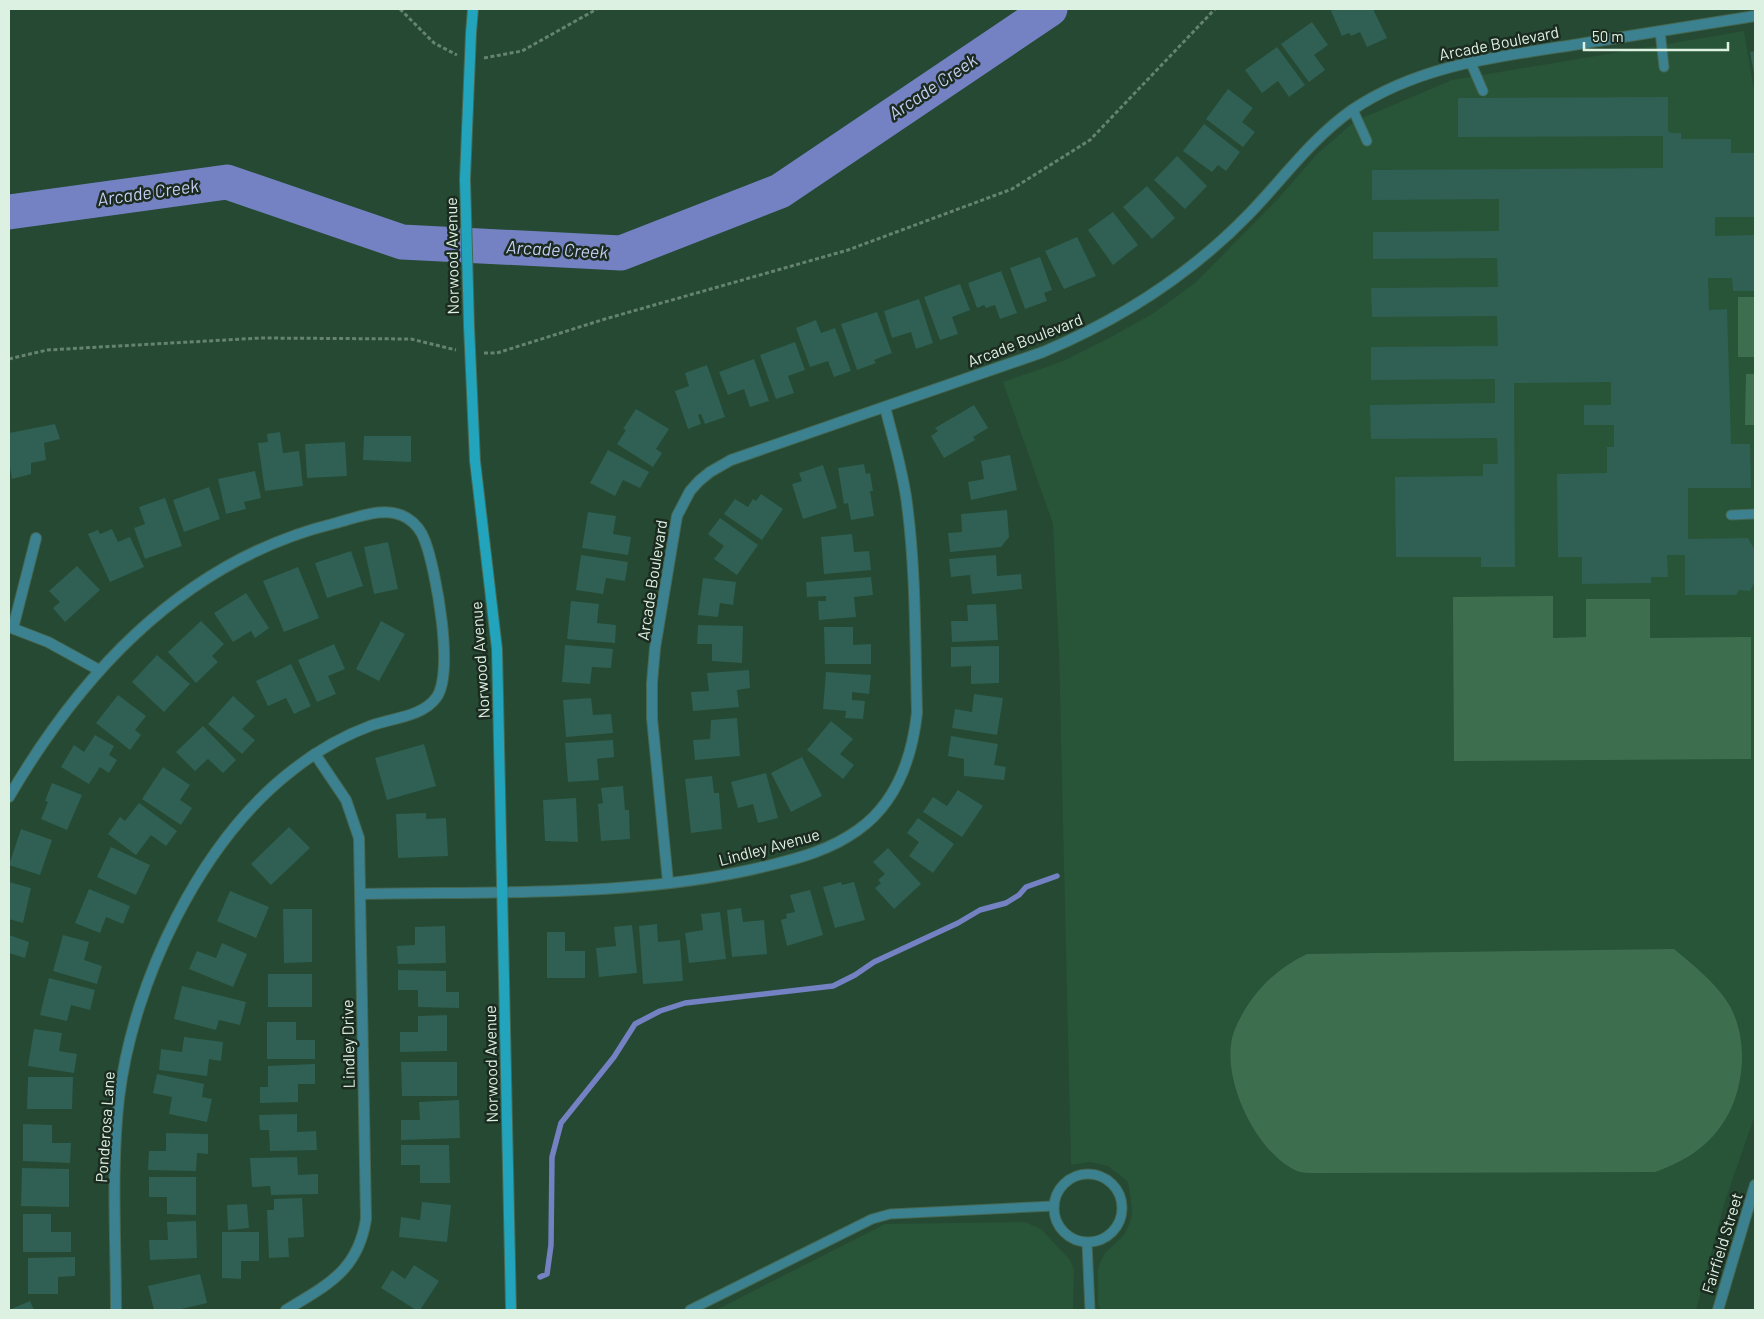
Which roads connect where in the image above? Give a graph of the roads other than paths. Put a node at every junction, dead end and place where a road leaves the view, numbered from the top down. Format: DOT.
graph roads {
  1 [pos="473,9"];
  2 [pos="1755,16"];
  3 [pos="1660,31"];
  4 [pos="1470,62"];
  5 [pos="1664,67"];
  6 [pos="1483,91"];
  7 [pos="1353,110"];
  8 [pos="1367,141"];
  9 [pos="884,408"];
  10 [pos="1755,514"];
  11 [pos="1731,515"];
  12 [pos="36,538"];
  13 [pos="11,628"];
  14 [pos="99,670"];
  15 [pos="315,754"];
  16 [pos="9,798"];
  17 [pos="668,882"];
  18 [pos="503,891"];
  19 [pos="360,894"];
  20 [pos="1754,1191"];
  21 [pos="1054,1206"];
  22 [pos="1087,1243"];
  23 [pos="116,1310"];
  24 [pos="286,1310"];
  25 [pos="510,1310"];
  26 [pos="690,1310"];
  27 [pos="1090,1310"];
  28 [pos="1718,1310"];
  1 -- 18 [label="main road, Norwood Avenue, bridge"];
  2 -- 3 [label="street, Arcade Boulevard"];
  3 -- 4 [label="street, Arcade Boulevard"];
  3 -- 5 [label="lane"];
  4 -- 6 [label="lane"];
  4 -- 7 [label="street, Arcade Boulevard"];
  7 -- 8 [label="lane"];
  7 -- 9 [label="street, Arcade Boulevard"];
  9 -- 17 [label="street, Arcade Boulevard"];
  9 -- 17 [label="street, Lindley Avenue"];
  10 -- 11 [label="lane"];
  12 -- 13 [label="street"];
  13 -- 14 [label="street"];
  14 -- 15 [label="street, Ponderosa Lane"];
  14 -- 16 [label="street"];
  15 -- 19 [label="street, Lindley Drive"];
  15 -- 23 [label="street, Ponderosa Lane"];
  17 -- 18 [label="street, Lindley Avenue"];
  18 -- 19 [label="street, Lindley Avenue"];
  18 -- 25 [label="main road, Norwood Avenue"];
  19 -- 24 [label="street, Lindley Drive"];
  20 -- 28 [label="street, Fairfield Street"];
  21 -- 22 [label="lane"];
  21 -- 22 [label="lane"];
  21 -- 26 [label="lane"];
  22 -- 27 [label="lane"];
}
